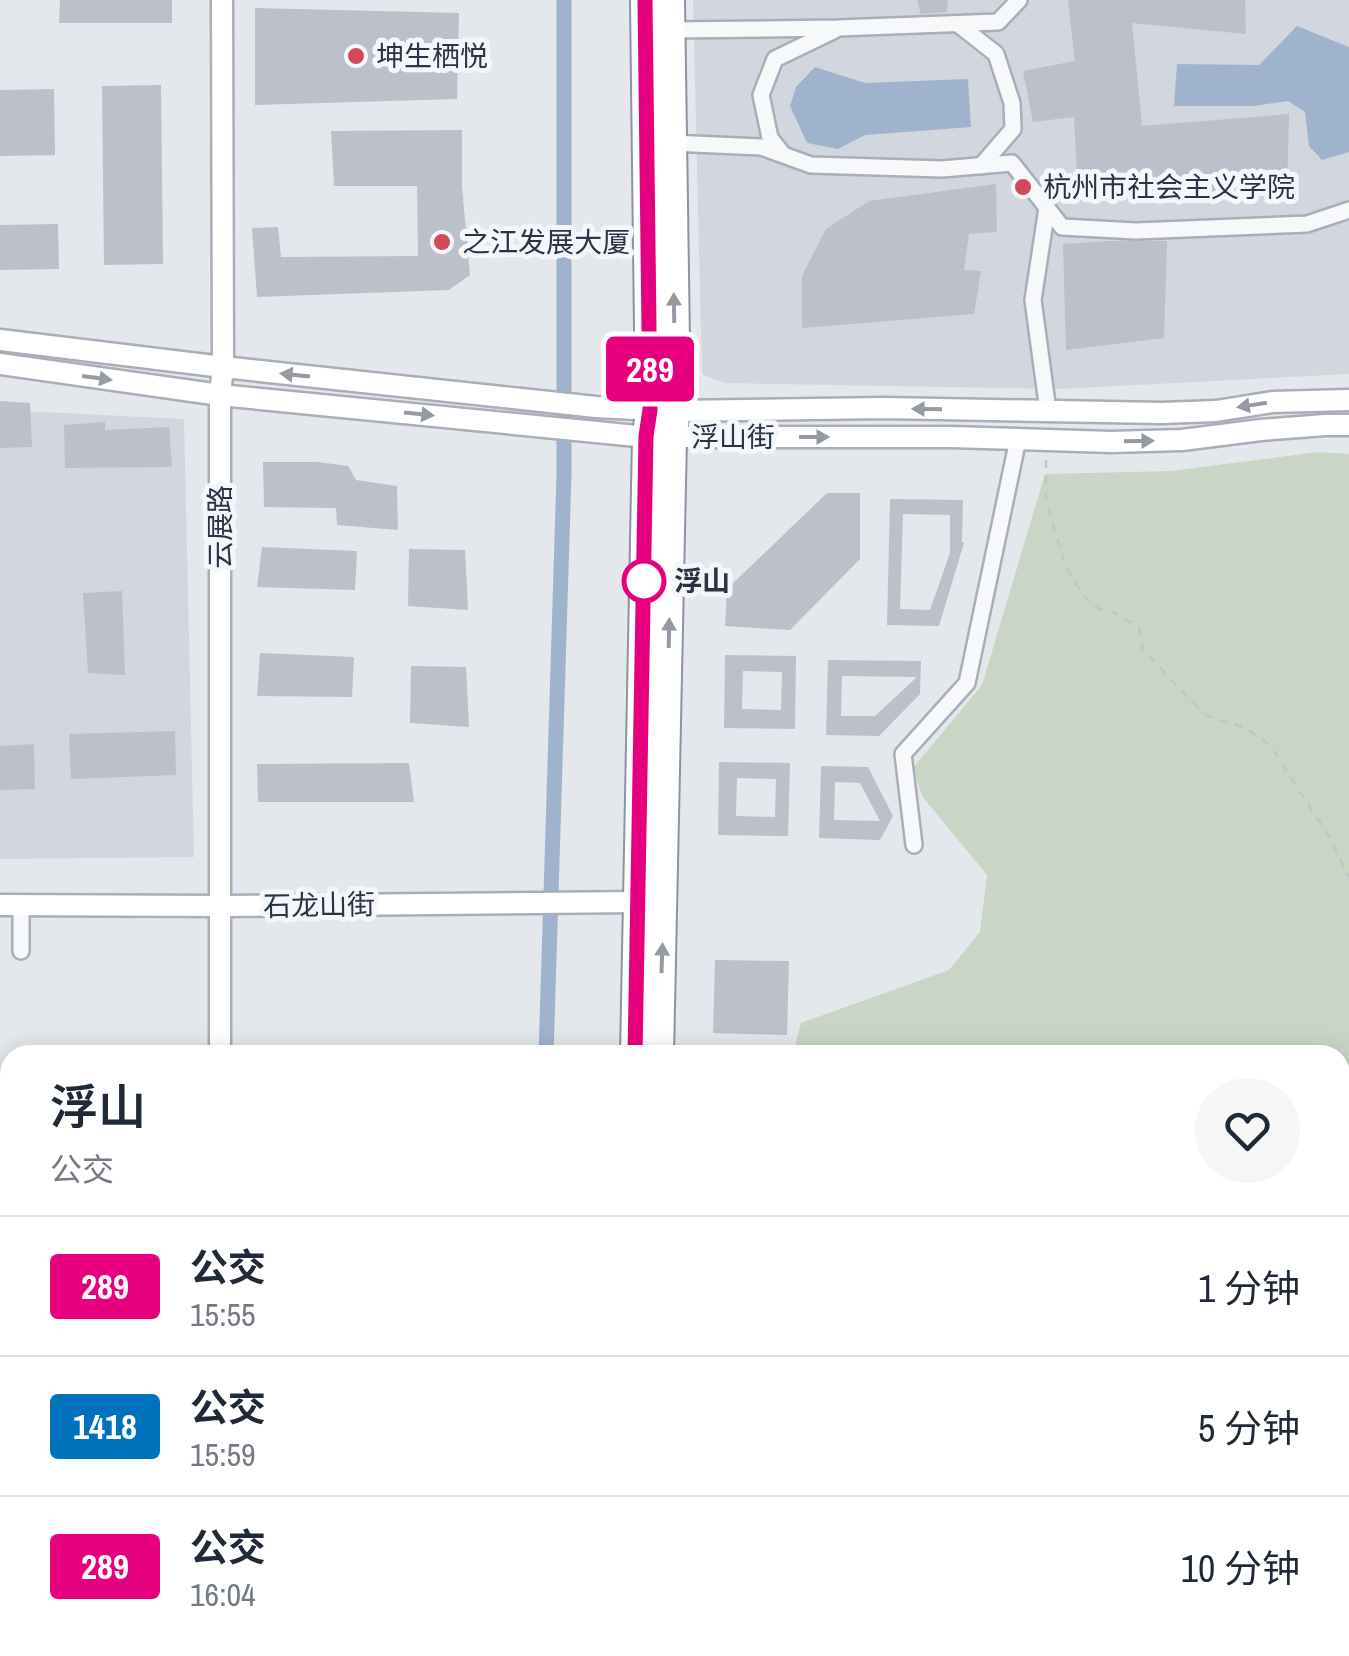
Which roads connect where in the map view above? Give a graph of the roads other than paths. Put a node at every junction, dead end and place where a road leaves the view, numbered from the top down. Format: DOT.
graph roads {
  1 [pos="222,0"];
  2 [pos="645,0"];
  3 [pos="670,0"];
  4 [pos="1019,0"];
  5 [pos="958,24"];
  6 [pos="838,28"];
  7 [pos="670,30"];
  8 [pos="672,142"];
  9 [pos="784,154"];
  10 [pos="981,166"];
  11 [pos="1048,208"];
  12 [pos="1349,210"];
  13 [pos="0,340"];
  14 [pos="0,364"];
  15 [pos="224,367"];
  16 [pos="220,395"];
  17 [pos="1349,400"];
  18 [pos="1048,411"];
  19 [pos="661,423"];
  20 [pos="1349,426"];
  21 [pos="1018,439"];
  22 [pos="914,845"];
  23 [pos="638,902"];
  24 [pos="11,905"];
  25 [pos="220,906"];
  26 [pos="21,950"];
  27 [pos="220,1045"];
  28 [pos="635,1045"];
  29 [pos="660,1045"];
  1 -- 15 [label="main road, 云展路"];
  2 -- 19 [label="highway"];
  3 -- 7 [label="highway"];
  4 -- 5 [label="street"];
  5 -- 6 [label="street"];
  5 -- 10 [label="street"];
  6 -- 7 [label="street"];
  6 -- 9 [label="street"];
  7 -- 8 [label="highway"];
  8 -- 9 [label="street"];
  19 -- 8 [label="highway, one-way"];
  9 -- 10 [label="street"];
  10 -- 11 [label="street"];
  11 -- 12 [label="street"];
  11 -- 18 [label="street"];
  13 -- 15 [label="main road, 浮山街"];
  14 -- 16 [label="main road, 浮山街, one-way"];
  15 -- 16 [label="main road, 云展路"];
  19 -- 15 [label="main road, 浮山街, one-way"];
  16 -- 19 [label="main road, 浮山街, one-way"];
  16 -- 25 [label="main road, 云展路"];
  17 -- 18 [label="main road, 浮山街, one-way"];
  18 -- 19 [label="main road, 浮山街, one-way"];
  19 -- 21 [label="main road, 浮山街, one-way"];
  19 -- 23 [label="highway"];
  29 -- 19 [label="highway, one-way"];
  21 -- 20 [label="main road, 浮山街, one-way"];
  21 -- 22 [label="street"];
  23 -- 25 [label="main road, 石龙山街"];
  23 -- 28 [label="highway"];
  24 -- 25 [label="main road, 石龙山街"];
  24 -- 26 [label="street"];
  25 -- 27 [label="main road, 云展路"];
}
